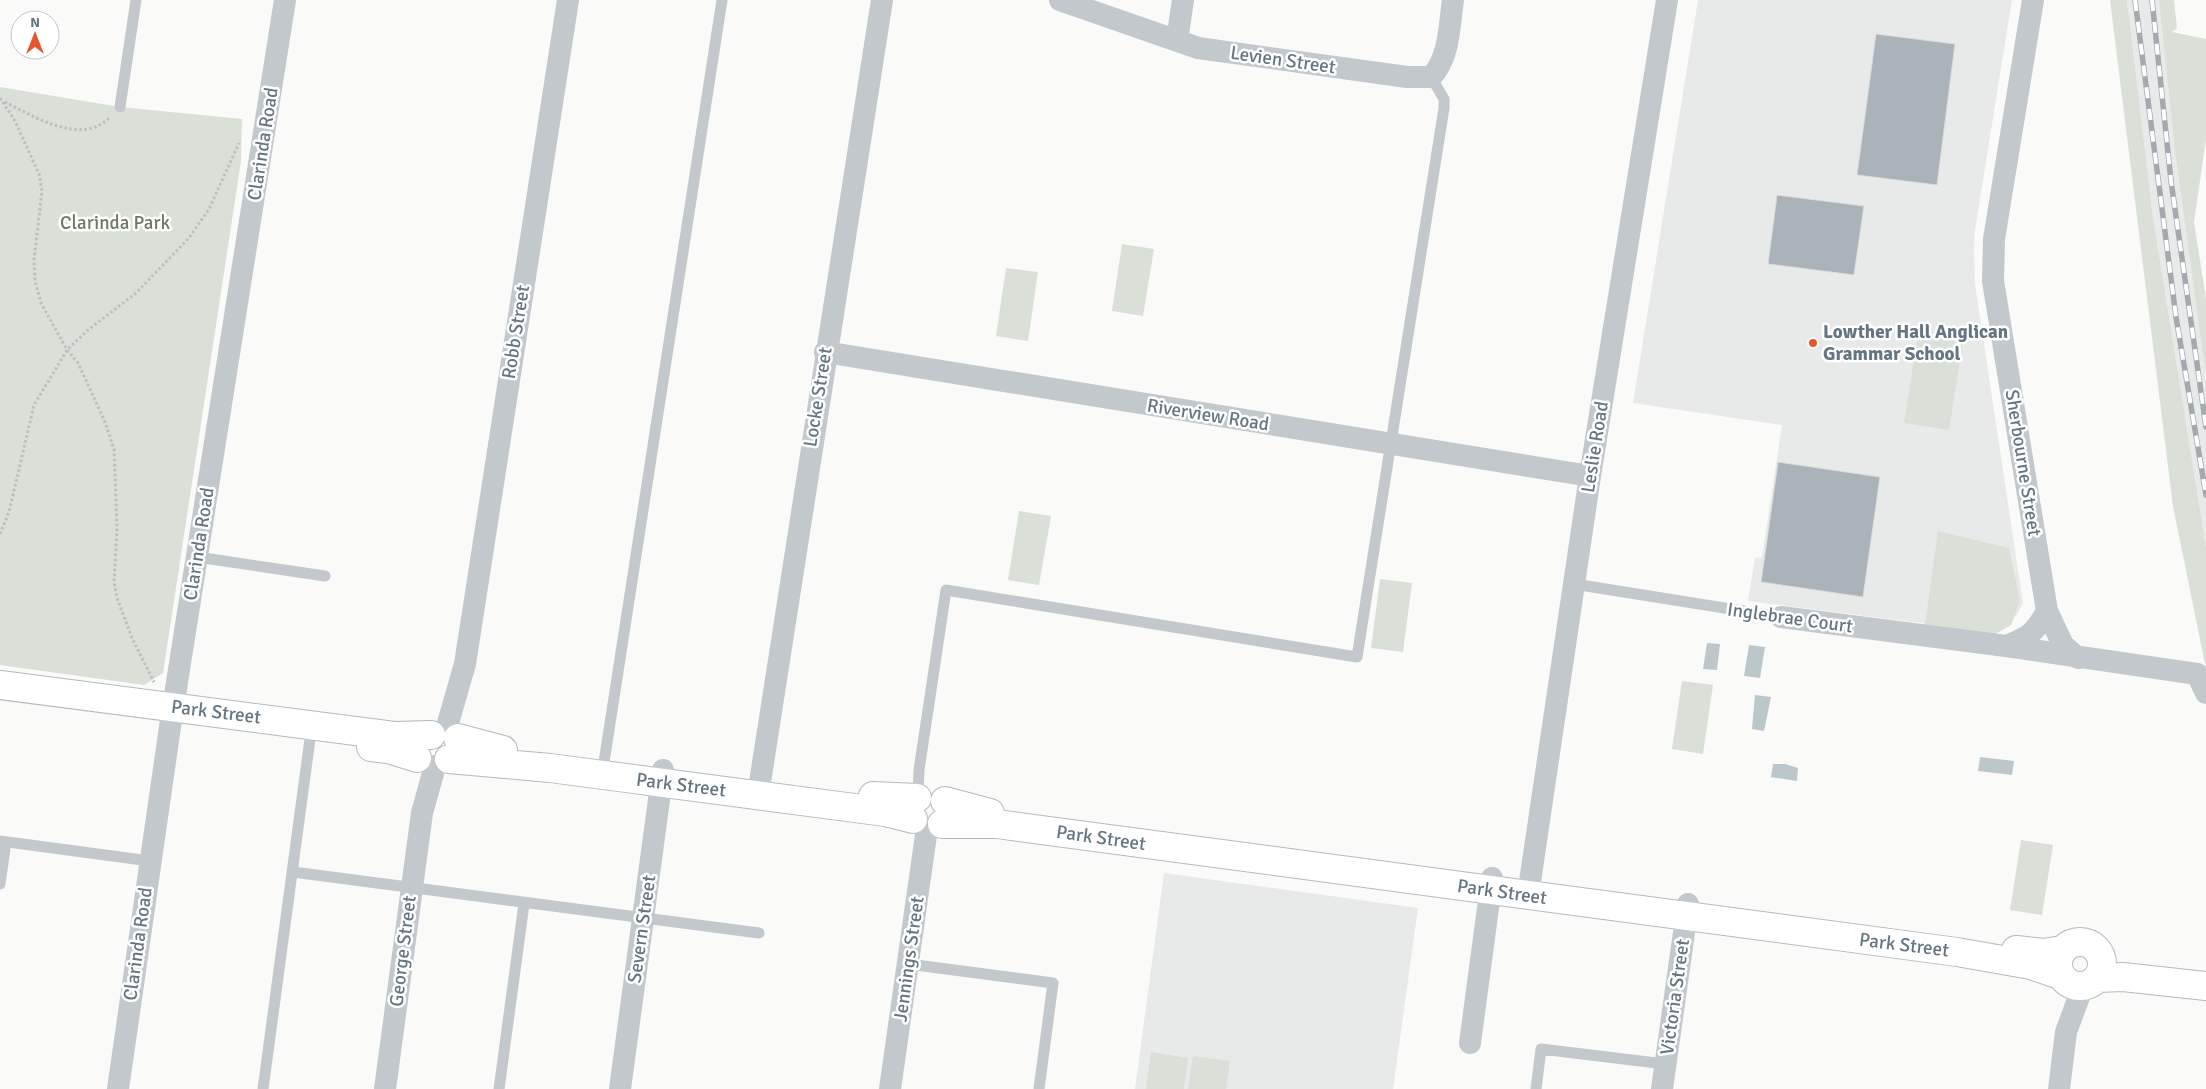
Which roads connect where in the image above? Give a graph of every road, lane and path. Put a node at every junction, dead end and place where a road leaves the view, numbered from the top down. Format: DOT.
graph roads {
  1 [pos="136,0"];
  2 [pos="285,0"];
  3 [pos="568,0"];
  4 [pos="722,0"];
  5 [pos="882,0"];
  6 [pos="1060,0"];
  7 [pos="1183,0"];
  8 [pos="1453,0"];
  9 [pos="1667,0"];
  10 [pos="2033,0"];
  11 [pos="1177,41"];
  12 [pos="1431,77"];
  13 [pos="0,98"];
  14 [pos="5,102"];
  15 [pos="120,107"];
  16 [pos="240,139"];
  17 [pos="67,350"];
  18 [pos="826,352"];
  19 [pos="1391,445"];
  20 [pos="1590,476"];
  21 [pos="0,534"];
  22 [pos="197,558"];
  23 [pos="325,576"];
  24 [pos="1574,584"];
  25 [pos="2047,611"];
  26 [pos="1781,617"];
  27 [pos="2006,646"];
  28 [pos="2078,658"];
  29 [pos="0,686"];
  30 [pos="2206,693"];
  31 [pos="0,698"];
  32 [pos="167,705"];
  33 [pos="311,732"];
  34 [pos="439,748"];
  35 [pos="602,768"];
  36 [pos="662,776"];
  37 [pos="759,788"];
  38 [pos="927,811"];
  39 [pos="3,841"];
  40 [pos="150,861"];
  41 [pos="293,872"];
  42 [pos="0,884"];
  43 [pos="1492,884"];
  44 [pos="411,886"];
  45 [pos="1529,889"];
  46 [pos="524,904"];
  47 [pos="1687,911"];
  48 [pos="643,918"];
  49 [pos="759,933"];
  50 [pos="908,964"];
  51 [pos="2077,970"];
  52 [pos="2206,973"];
  53 [pos="2206,986"];
  54 [pos="1470,1043"];
  55 [pos="1665,1064"];
  56 [pos="118,1089"];
  57 [pos="263,1089"];
  58 [pos="385,1089"];
  59 [pos="499,1089"];
  60 [pos="620,1089"];
  61 [pos="890,1089"];
  62 [pos="1039,1089"];
  63 [pos="1536,1089"];
  64 [pos="1662,1089"];
  65 [pos="2059,1089"];
  1 -- 15 [label="lane"];
  2 -- 22 [label="street, Clarinda Road"];
  3 -- 34 [label="street, Robb Street"];
  4 -- 35 [label="lane"];
  5 -- 18 [label="street, Locke Street"];
  6 -- 11 [label="street, Levien Street"];
  7 -- 11 [label="street"];
  8 -- 12 [label="street"];
  9 -- 20 [label="street, Leslie Road"];
  10 -- 25 [label="street, Sherbourne Street"];
  11 -- 12 [label="street, Levien Street"];
  12 -- 19 [label="lane"];
  13 -- 14 [label="path"];
  14 -- 15 [label="path"];
  14 -- 17 [label="path"];
  16 -- 17 [label="path"];
  17 -- 21 [label="path"];
  17 -- 32 [label="path"];
  18 -- 19 [label="street, Riverview Road"];
  18 -- 37 [label="street, Locke Street"];
  19 -- 20 [label="street, Riverview Road"];
  19 -- 38 [label="lane"];
  20 -- 24 [label="street, Leslie Road"];
  22 -- 23 [label="lane"];
  22 -- 32 [label="street, Clarinda Road"];
  24 -- 26 [label="lane, Inglebrae Court"];
  24 -- 45 [label="street, Leslie Road"];
  25 -- 27 [label="street"];
  25 -- 28 [label="street, Sherbourne Street"];
  26 -- 27 [label="street, Inglebrae Court"];
  27 -- 28 [label="street, Inglebrae Court"];
  28 -- 30 [label="street"];
  29 -- 32 [label="street, Park Street"];
  31 -- 32 [label="street, Park Street"];
  32 -- 33 [label="street, Park Street"];
  32 -- 40 [label="street, Clarinda Road"];
  33 -- 34 [label="street, Park Street"];
  33 -- 41 [label="lane"];
  34 -- 35 [label="street, Park Street"];
  34 -- 44 [label="street, George Street"];
  35 -- 36 [label="street, Park Street"];
  36 -- 37 [label="street, Park Street"];
  36 -- 48 [label="street, Severn Street"];
  37 -- 38 [label="street, Park Street"];
  38 -- 43 [label="street, Park Street"];
  38 -- 50 [label="street, Jennings Street"];
  39 -- 40 [label="lane"];
  39 -- 42 [label="lane"];
  40 -- 56 [label="street, Clarinda Road"];
  41 -- 44 [label="lane"];
  41 -- 57 [label="lane"];
  43 -- 45 [label="street, Park Street"];
  43 -- 54 [label="street"];
  44 -- 46 [label="lane"];
  44 -- 58 [label="street, George Street"];
  45 -- 47 [label="street, Park Street"];
  46 -- 48 [label="lane"];
  46 -- 59 [label="lane"];
  47 -- 51 [label="street, Park Street"];
  47 -- 55 [label="street, Victoria Street"];
  48 -- 49 [label="lane"];
  48 -- 60 [label="street, Severn Street"];
  50 -- 61 [label="street, Jennings Street"];
  50 -- 62 [label="lane"];
  51 -- 52 [label="street, Park Street"];
  51 -- 53 [label="street, Park Street"];
  51 -- 65 [label="street"];
  55 -- 63 [label="lane"];
  55 -- 64 [label="street, Victoria Street"];
}
